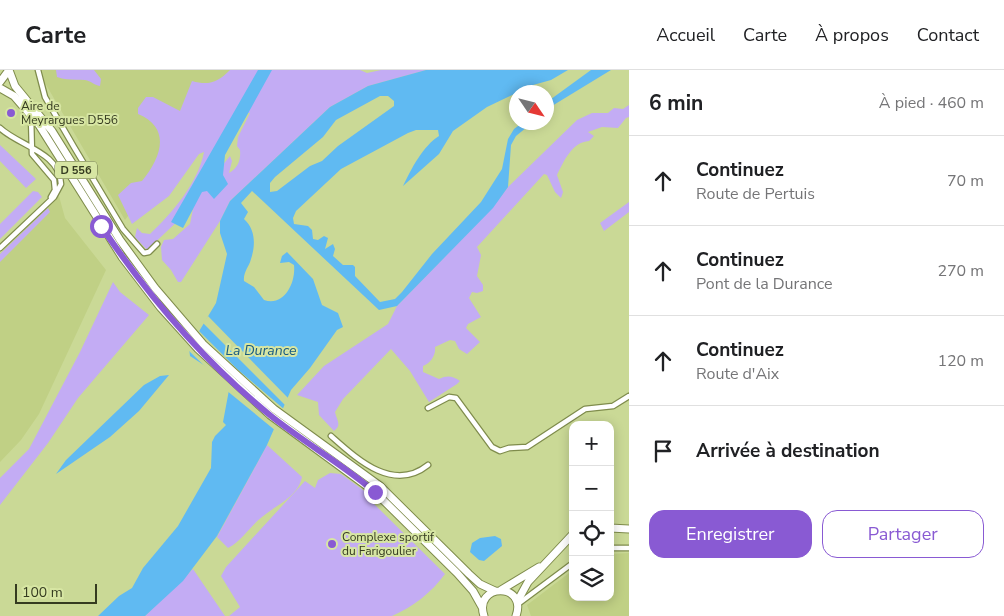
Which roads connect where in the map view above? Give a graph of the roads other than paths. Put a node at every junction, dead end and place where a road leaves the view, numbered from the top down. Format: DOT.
graph roads {
  1 [pos="9,70"];
  2 [pos="38,70"];
  3 [pos="0,82"];
  4 [pos="0,88"];
  5 [pos="31,114"];
  6 [pos="0,128"];
  7 [pos="30,146"];
  8 [pos="44,206"];
  9 [pos="156,244"];
  10 [pos="0,248"];
  11 [pos="140,274"];
  12 [pos="629,396"];
  13 [pos="428,408"];
  14 [pos="297,430"];
  15 [pos="331,436"];
  16 [pos="428,465"];
  17 [pos="614,528"];
  18 [pos="629,529"];
  19 [pos="569,538"];
  20 [pos="614,548"];
  21 [pos="629,548"];
  22 [pos="547,561"];
  23 [pos="569,566"];
  24 [pos="498,591"];
  25 [pos="517,603"];
  26 [pos="482,607"];
  27 [pos="484,616"];
  28 [pos="516,616"];
  1 -- 3 [label="main road"];
  1 -- 11 [label="main road, D 556"];
  2 -- 9 [label="street"];
  4 -- 5 [label="main road, D 556"];
  5 -- 7 [label="street"];
  5 -- 11 [label="main road, D 556"];
  6 -- 7 [label="street"];
  7 -- 8 [label="street"];
  7 -- 8 [label="street"];
  8 -- 10 [label="street"];
  11 -- 14 [label="main road, D 556"];
  12 -- 13 [label="street"];
  14 -- 24 [label="main road"];
  14 -- 26 [label="main road"];
  15 -- 16 [label="street"];
  17 -- 18 [label="main road"];
  19 -- 22 [label="main road"];
  20 -- 21 [label="street"];
  22 -- 24 [label="main road"];
  22 -- 25 [label="main road"];
  23 -- 25 [label="street"];
  24 -- 25 [label="main road"];
  24 -- 26 [label="main road"];
  25 -- 28 [label="main road"];
  26 -- 27 [label="main road"];
}
